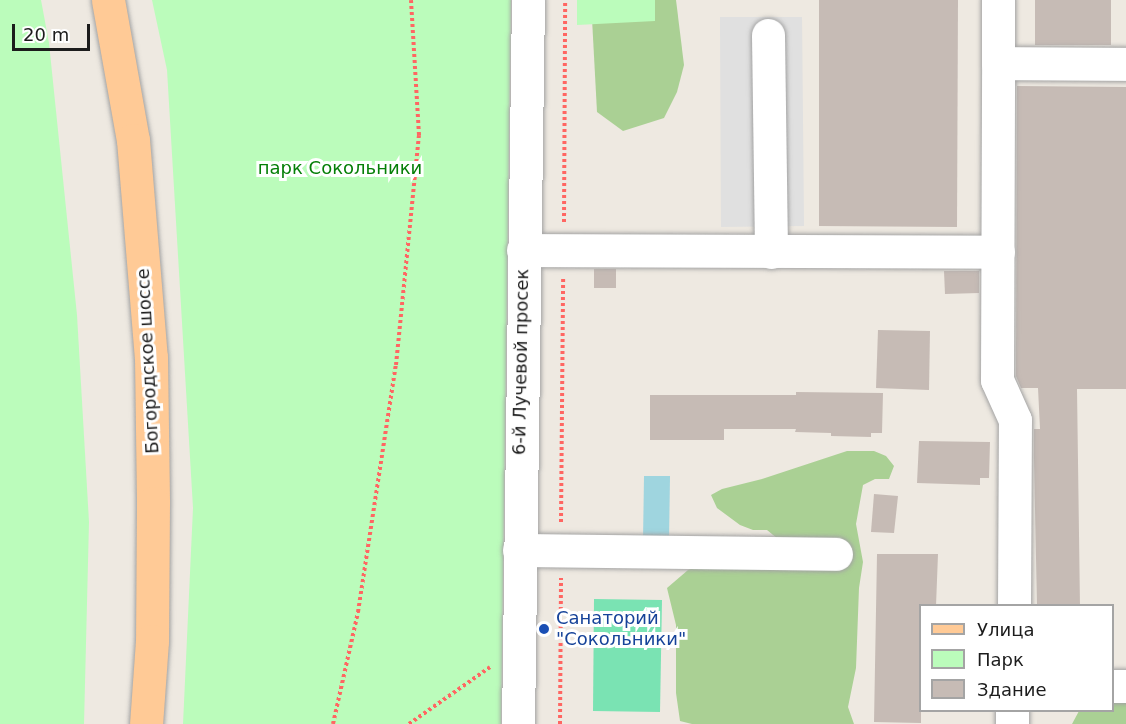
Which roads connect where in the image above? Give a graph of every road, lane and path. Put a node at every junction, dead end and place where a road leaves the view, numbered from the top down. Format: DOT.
graph roads {
  1 [pos="108,0"];
  2 [pos="411,0"];
  3 [pos="528,0"];
  4 [pos="565,0"];
  5 [pos="998,0"];
  6 [pos="768,35"];
  7 [pos="998,63"];
  8 [pos="1126,64"];
  9 [pos="523,250"];
  10 [pos="564,250"];
  11 [pos="771,252"];
  12 [pos="998,252"];
  13 [pos="519,550"];
  14 [pos="561,551"];
  15 [pos="836,554"];
  16 [pos="1014,604"];
  17 [pos="517,648"];
  18 [pos="146,724"];
  19 [pos="333,724"];
  20 [pos="410,724"];
  21 [pos="518,724"];
  22 [pos="560,724"];
  1 -- 18 [label="main road, Богородское шоссе"];
  2 -- 19 [label="path"];
  3 -- 9 [label="street, 6-й Лучевой просек"];
  4 -- 10 [label="path"];
  5 -- 7 [label="street"];
  6 -- 11 [label="street"];
  7 -- 8 [label="street"];
  7 -- 12 [label="street"];
  9 -- 10 [label="street"];
  9 -- 13 [label="street, 6-й Лучевой просек"];
  10 -- 11 [label="street"];
  10 -- 14 [label="path"];
  11 -- 12 [label="street"];
  12 -- 16 [label="street"];
  13 -- 14 [label="street"];
  13 -- 17 [label="street, 6-й Лучевой просек"];
  14 -- 15 [label="street"];
  14 -- 22 [label="path"];
  17 -- 20 [label="path"];
  17 -- 21 [label="street, 6-й Лучевой просек"];
}
